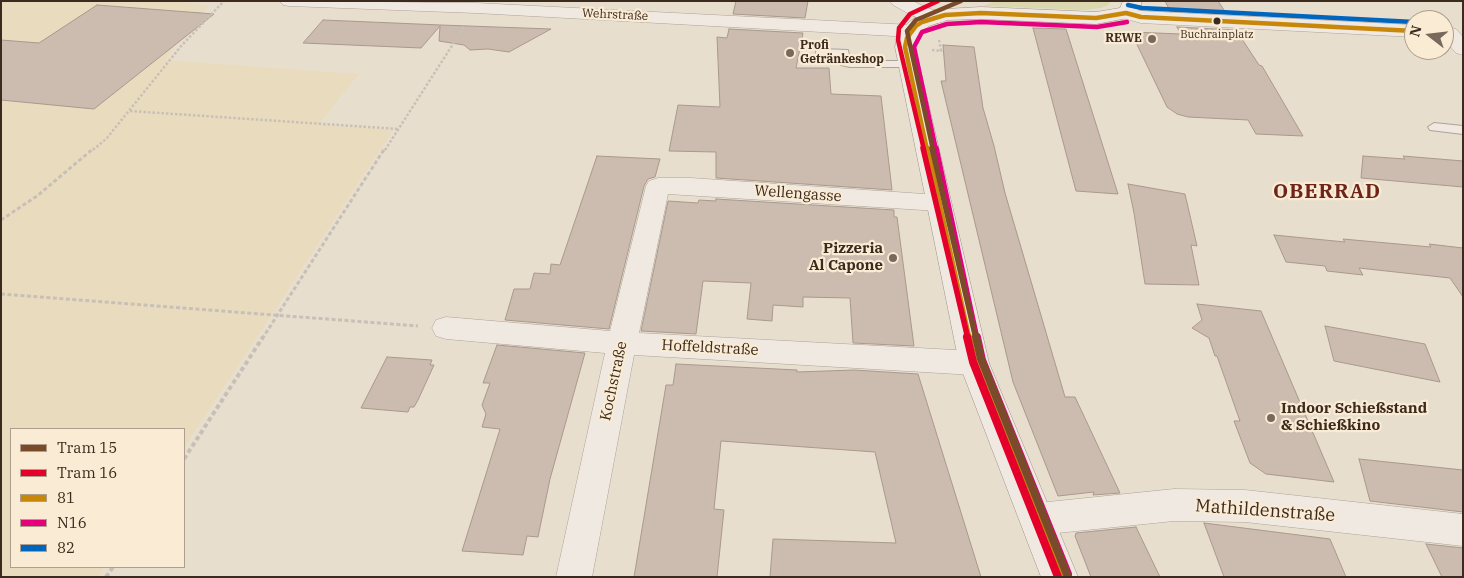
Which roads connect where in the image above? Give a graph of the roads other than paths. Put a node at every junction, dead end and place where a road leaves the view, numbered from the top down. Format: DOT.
graph roads {
  1 [pos="289,1"];
  2 [pos="899,1"];
  3 [pos="1129,7"];
  4 [pos="938,17"];
  5 [pos="1404,30"];
  6 [pos="912,32"];
  7 [pos="1454,36"];
  8 [pos="1463,49"];
  9 [pos="821,52"];
  10 [pos="908,64"];
  11 [pos="1434,128"];
  12 [pos="1463,130"];
  13 [pos="658,186"];
  14 [pos="939,203"];
  15 [pos="446,328"];
  16 [pos="622,343"];
  17 [pos="974,363"];
  18 [pos="1038,519"];
  19 [pos="1463,530"];
  20 [pos="574,577"];
  21 [pos="1060,577"];
  1 -- 6 [label="street, Wehrstraße"];
  2 -- 4 [label="street"];
  3 -- 4 [label="street"];
  3 -- 5 [label="street"];
  4 -- 6 [label="street"];
  6 -- 10 [label="street"];
  7 -- 8 [label="street"];
  9 -- 10 [label="lane"];
  10 -- 14 [label="street"];
  11 -- 12 [label="lane"];
  13 -- 14 [label="street, Wellengasse"];
  13 -- 16 [label="street, Kochstraße"];
  14 -- 17 [label="street"];
  15 -- 16 [label="street, Hoffeldstraße"];
  16 -- 17 [label="street, Hoffeldstraße"];
  16 -- 20 [label="street, Kochstraße"];
  17 -- 18 [label="street"];
  18 -- 19 [label="street, Mathildenstraße"];
  18 -- 21 [label="street"];
}
